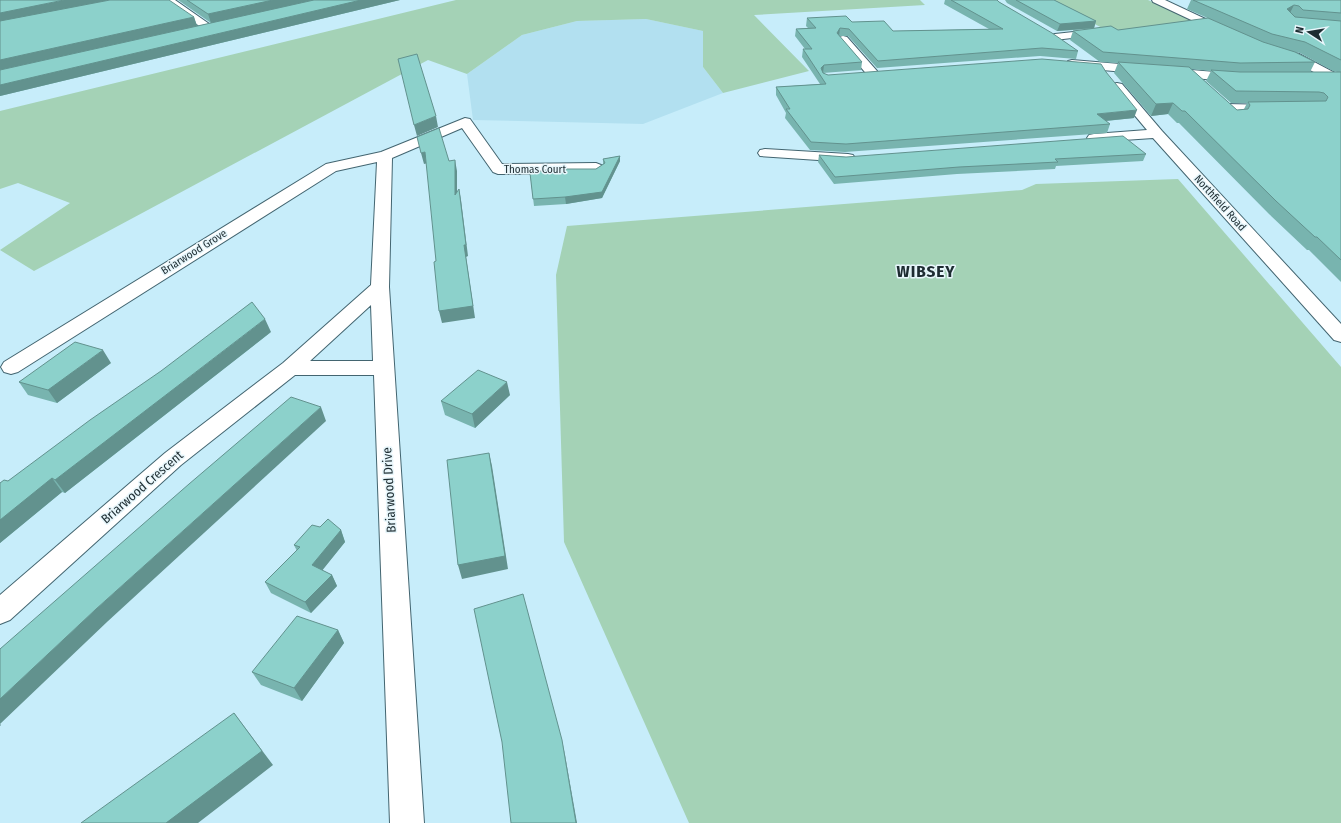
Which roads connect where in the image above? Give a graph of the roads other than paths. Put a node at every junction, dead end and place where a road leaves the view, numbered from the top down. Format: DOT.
graph roads {
  1 [pos="168,0"];
  2 [pos="1157,0"];
  3 [pos="1193,4"];
  4 [pos="1169,6"];
  5 [pos="194,32"];
  6 [pos="1105,32"];
  7 [pos="1234,36"];
  8 [pos="843,39"];
  9 [pos="1066,45"];
  10 [pos="1276,52"];
  11 [pos="1078,53"];
  12 [pos="1063,63"];
  13 [pos="1101,66"];
  14 [pos="1188,74"];
  15 [pos="858,75"];
  16 [pos="1309,76"];
  17 [pos="1336,77"];
  18 [pos="1250,78"];
  19 [pos="1204,89"];
  20 [pos="1215,98"];
  21 [pos="1226,108"];
  22 [pos="1289,109"];
  23 [pos="1240,121"];
  24 [pos="1157,134"];
  25 [pos="1079,140"];
  26 [pos="765,152"];
  27 [pos="385,156"];
  28 [pos="860,157"];
  29 [pos="596,168"];
  30 [pos="380,287"];
  31 [pos="1341,336"];
  32 [pos="11,367"];
  33 [pos="290,368"];
  34 [pos="383,368"];
  35 [pos="0,612"];
  36 [pos="405,822"];
  1 -- 5 [label="street"];
  2 -- 4 [label="street"];
  3 -- 4 [label="street"];
  4 -- 7 [label="street"];
  6 -- 9 [label="street"];
  8 -- 15 [label="street"];
  10 -- 17 [label="street"];
  11 -- 13 [label="street"];
  12 -- 13 [label="street"];
  13 -- 14 [label="street"];
  13 -- 24 [label="street, Northfield Road"];
  14 -- 18 [label="street"];
  14 -- 19 [label="street"];
  16 -- 17 [label="street"];
  20 -- 21 [label="street"];
  21 -- 22 [label="street"];
  21 -- 23 [label="street"];
  24 -- 25 [label="street"];
  24 -- 31 [label="street, Northfield Road"];
  26 -- 28 [label="street"];
  27 -- 29 [label="street, Thomas Court"];
  27 -- 30 [label="street, Briarwood Drive"];
  27 -- 32 [label="street, Briarwood Grove"];
  30 -- 33 [label="street, Briarwood Crescent"];
  30 -- 34 [label="street, Briarwood Drive"];
  33 -- 34 [label="street"];
  33 -- 35 [label="street, Briarwood Crescent"];
  34 -- 36 [label="street, Briarwood Drive"];
}
